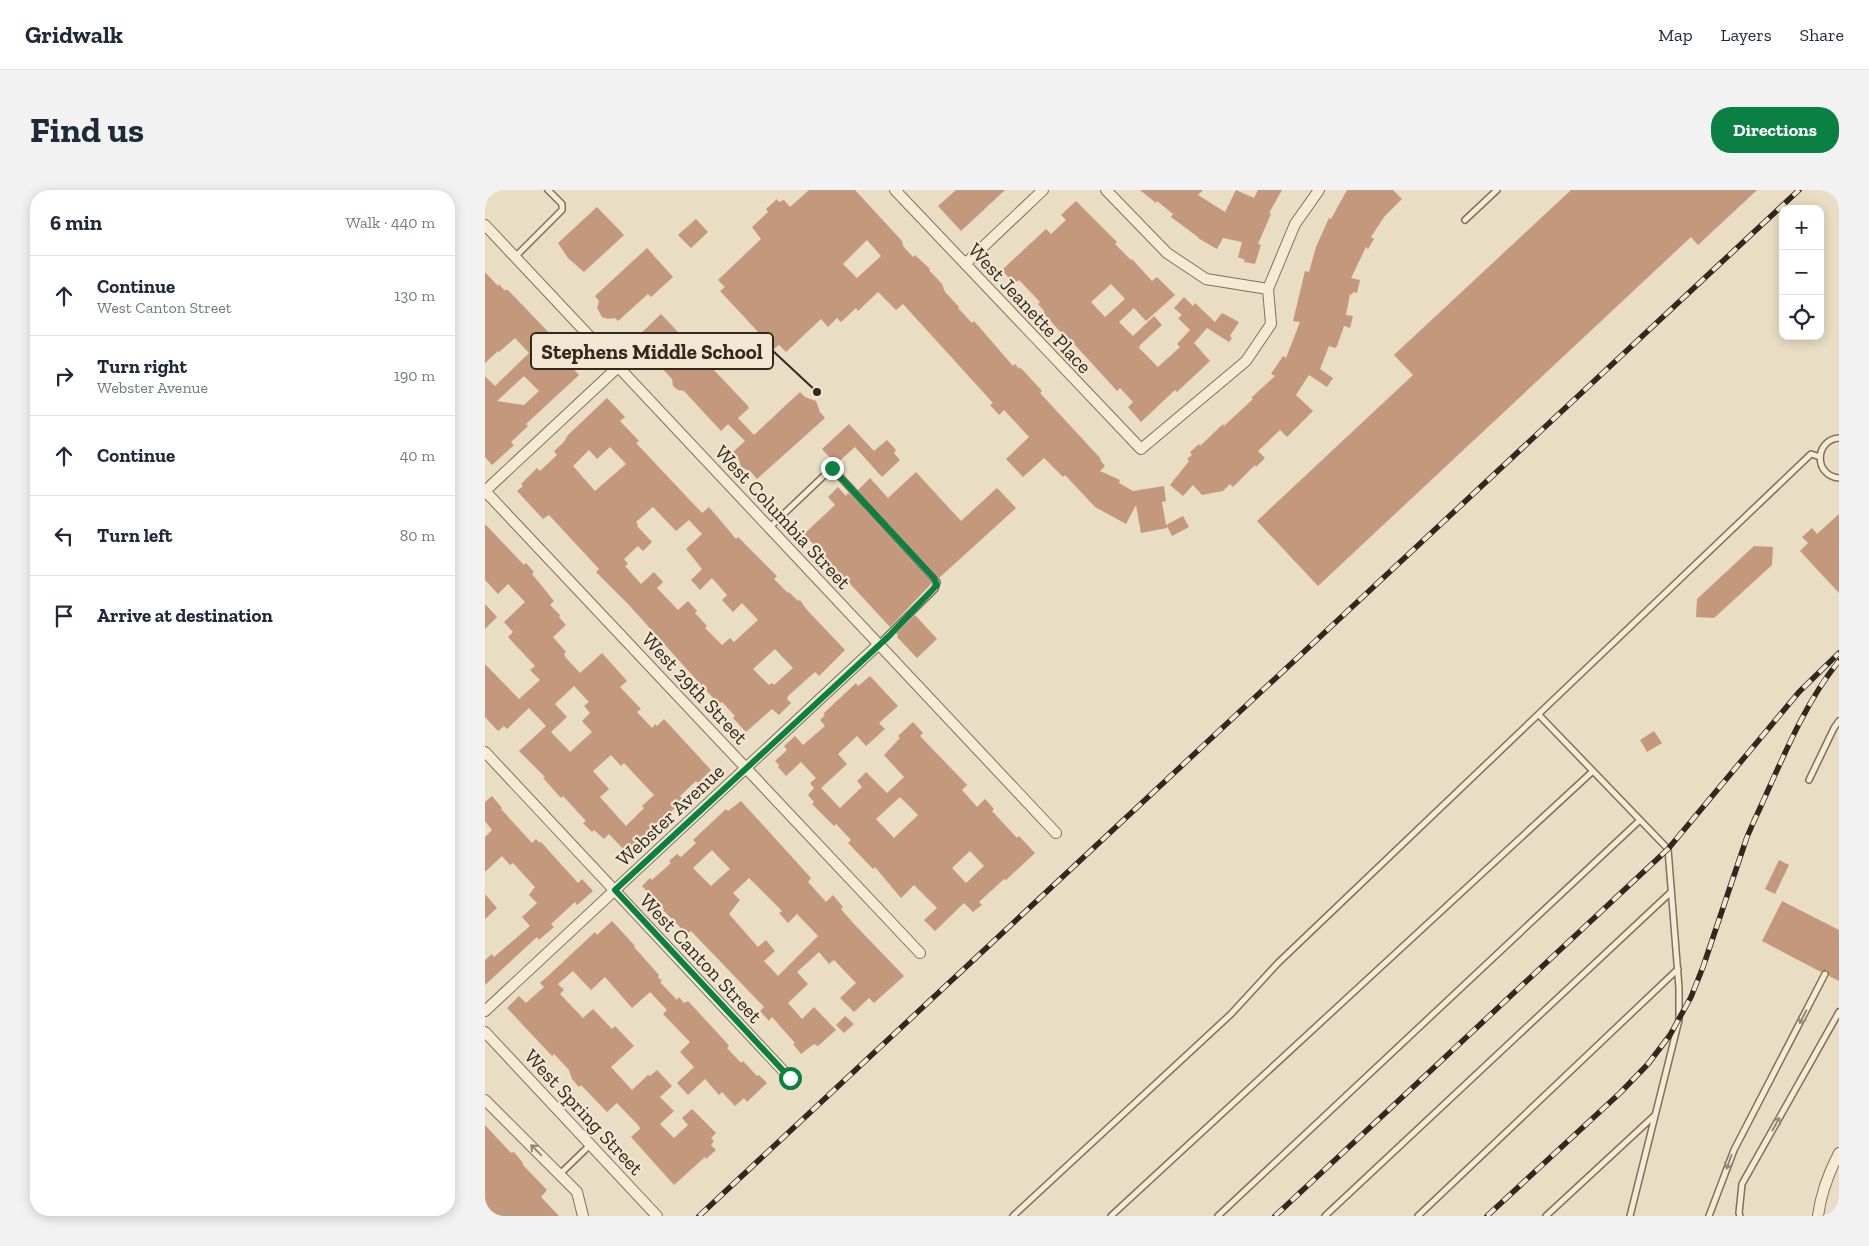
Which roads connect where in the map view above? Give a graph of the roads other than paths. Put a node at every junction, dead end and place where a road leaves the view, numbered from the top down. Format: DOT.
graph roads {
  1 [pos="549,190"];
  2 [pos="895,190"];
  3 [pos="1043,190"];
  4 [pos="1106,190"];
  5 [pos="1319,190"];
  6 [pos="1497,190"];
  7 [pos="1465,220"];
  8 [pos="485,225"];
  9 [pos="515,258"];
  10 [pos="965,264"];
  11 [pos="1268,289"];
  12 [pos="618,367"];
  13 [pos="1839,438"];
  14 [pos="1819,457"];
  15 [pos="1839,478"];
  16 [pos="485,491"];
  17 [pos="769,528"];
  18 [pos="879,644"];
  19 [pos="1539,715"];
  20 [pos="1839,721"];
  21 [pos="485,752"];
  22 [pos="746,768"];
  23 [pos="1593,771"];
  24 [pos="1809,780"];
  25 [pos="1639,820"];
  26 [pos="1056,833"];
  27 [pos="615,890"];
  28 [pos="1671,892"];
  29 [pos="920,953"];
  30 [pos="1678,969"];
  31 [pos="1825,974"];
  32 [pos="485,1011"];
  33 [pos="1839,1012"];
  34 [pos="485,1032"];
  35 [pos="790,1078"];
  36 [pos="485,1100"];
  37 [pos="1655,1116"];
  38 [pos="590,1145"];
  39 [pos="1839,1153"];
  40 [pos="560,1175"];
  41 [pos="583,1216"];
  42 [pos="657,1216"];
  43 [pos="1013,1216"];
  44 [pos="1111,1216"];
  45 [pos="1218,1216"];
  46 [pos="1325,1216"];
  47 [pos="1418,1216"];
  48 [pos="1546,1216"];
  49 [pos="1630,1216"];
  50 [pos="1709,1216"];
  51 [pos="1740,1216"];
  52 [pos="1818,1216"];
  1 -- 9 [label="lane"];
  2 -- 10 [label="street, West Jeanette Place"];
  3 -- 10 [label="street"];
  4 -- 11 [label="street"];
  5 -- 11 [label="street"];
  6 -- 7 [label="lane"];
  8 -- 9 [label="street, West Columbia Street"];
  9 -- 12 [label="street, West Columbia Street"];
  10 -- 11 [label="street, West Jeanette Place"];
  12 -- 16 [label="street"];
  12 -- 17 [label="street, West Columbia Street"];
  13 -- 14 [label="lane"];
  14 -- 15 [label="lane"];
  14 -- 19 [label="lane"];
  16 -- 22 [label="street, West 29th Street"];
  17 -- 18 [label="street, West Columbia Street"];
  17 -- 18 [label="lane"];
  18 -- 22 [label="street, Webster Avenue"];
  18 -- 26 [label="street, West Columbia Street"];
  19 -- 23 [label="lane"];
  19 -- 43 [label="lane"];
  20 -- 24 [label="lane"];
  21 -- 27 [label="street, West Canton Street"];
  22 -- 27 [label="street, Webster Avenue"];
  22 -- 29 [label="street, West 29th Street"];
  23 -- 25 [label="lane"];
  23 -- 44 [label="lane"];
  25 -- 28 [label="lane"];
  25 -- 45 [label="lane"];
  27 -- 32 [label="street, Webster Avenue"];
  27 -- 35 [label="street, West Canton Street"];
  28 -- 30 [label="lane"];
  28 -- 46 [label="lane"];
  30 -- 37 [label="lane"];
  30 -- 47 [label="lane"];
  31 -- 50 [label="lane, one-way"];
  51 -- 33 [label="lane, one-way"];
  34 -- 38 [label="street, West Spring Street"];
  40 -- 36 [label="street, one-way"];
  37 -- 48 [label="lane"];
  37 -- 49 [label="lane"];
  38 -- 40 [label="lane"];
  38 -- 42 [label="street, West Spring Street"];
  39 -- 52 [label="street"];
  40 -- 41 [label="street"];
}
